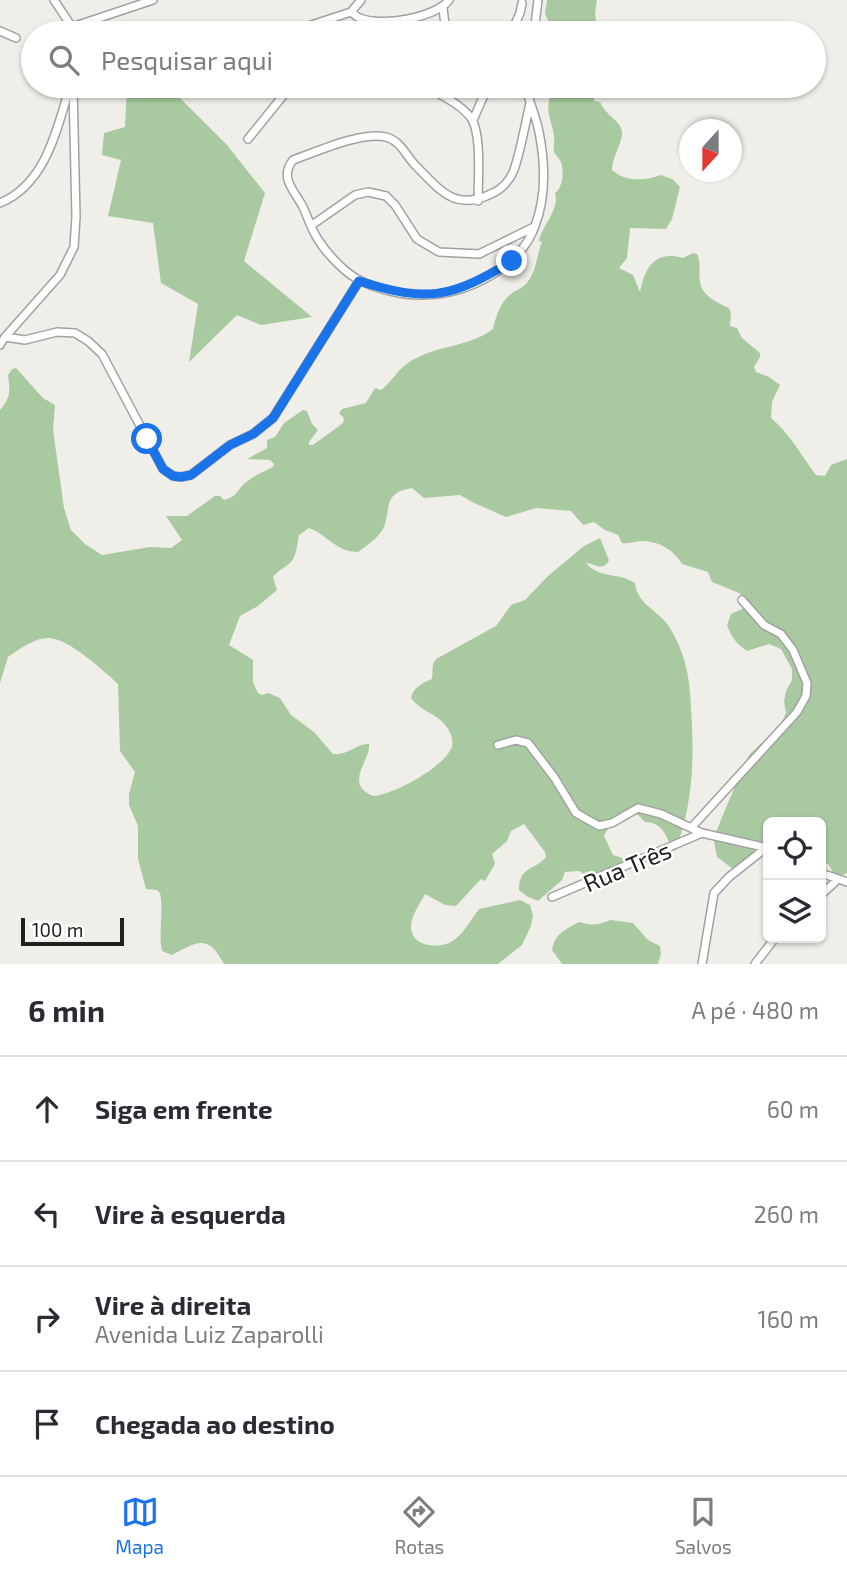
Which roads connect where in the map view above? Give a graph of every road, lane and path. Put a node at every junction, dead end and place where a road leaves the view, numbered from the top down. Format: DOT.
graph roads {
  1 [pos="54,0"];
  2 [pos="153,0"];
  3 [pos="360,0"];
  4 [pos="449,0"];
  5 [pos="538,0"];
  6 [pos="522,3"];
  7 [pos="443,8"];
  8 [pos="351,12"];
  9 [pos="67,21"];
  10 [pos="96,21"];
  11 [pos="324,21"];
  12 [pos="445,21"];
  13 [pos="516,21"];
  14 [pos="535,21"];
  15 [pos="0,31"];
  16 [pos="16,38"];
  17 [pos="68,98"];
  18 [pos="72,98"];
  19 [pos="281,98"];
  20 [pos="444,98"];
  21 [pos="483,98"];
  22 [pos="529,98"];
  23 [pos="530,103"];
  24 [pos="473,120"];
  25 [pos="248,139"];
  26 [pos="478,201"];
  27 [pos="0,203"];
  28 [pos="312,225"];
  29 [pos="535,227"];
  30 [pos="359,281"];
  31 [pos="5,337"];
  32 [pos="0,345"];
  33 [pos="742,600"];
  34 [pos="498,745"];
  35 [pos="691,828"];
  36 [pos="702,833"];
  37 [pos="763,847"];
  38 [pos="763,851"];
  39 [pos="826,875"];
  40 [pos="837,880"];
  41 [pos="847,882"];
  42 [pos="826,890"];
  43 [pos="552,897"];
  44 [pos="771,943"];
  45 [pos="702,964"];
  46 [pos="755,964"];
  1 -- 9 [label="street"];
  2 -- 10 [label="street"];
  3 -- 8 [label="street"];
  4 -- 7 [label="street"];
  5 -- 14 [label="street"];
  6 -- 13 [label="street"];
  7 -- 8 [label="street"];
  7 -- 12 [label="street"];
  8 -- 11 [label="street"];
  15 -- 16 [label="street"];
  17 -- 27 [label="street"];
  18 -- 31 [label="street"];
  19 -- 25 [label="street"];
  20 -- 24 [label="street"];
  21 -- 24 [label="street"];
  22 -- 23 [label="street"];
  23 -- 26 [label="street"];
  23 -- 29 [label="street"];
  24 -- 26 [label="street"];
  26 -- 28 [label="street"];
  28 -- 29 [label="street"];
  28 -- 30 [label="street"];
  29 -- 30 [label="street"];
  30 -- 31 [label="street"];
  31 -- 32 [label="street"];
  33 -- 35 [label="street"];
  34 -- 35 [label="street"];
  35 -- 36 [label="street"];
  36 -- 37 [label="street"];
  36 -- 43 [label="street, Rua Três"];
  38 -- 45 [label="street"];
  39 -- 40 [label="street"];
  40 -- 41 [label="street"];
  40 -- 42 [label="street"];
  44 -- 46 [label="street"];
}
